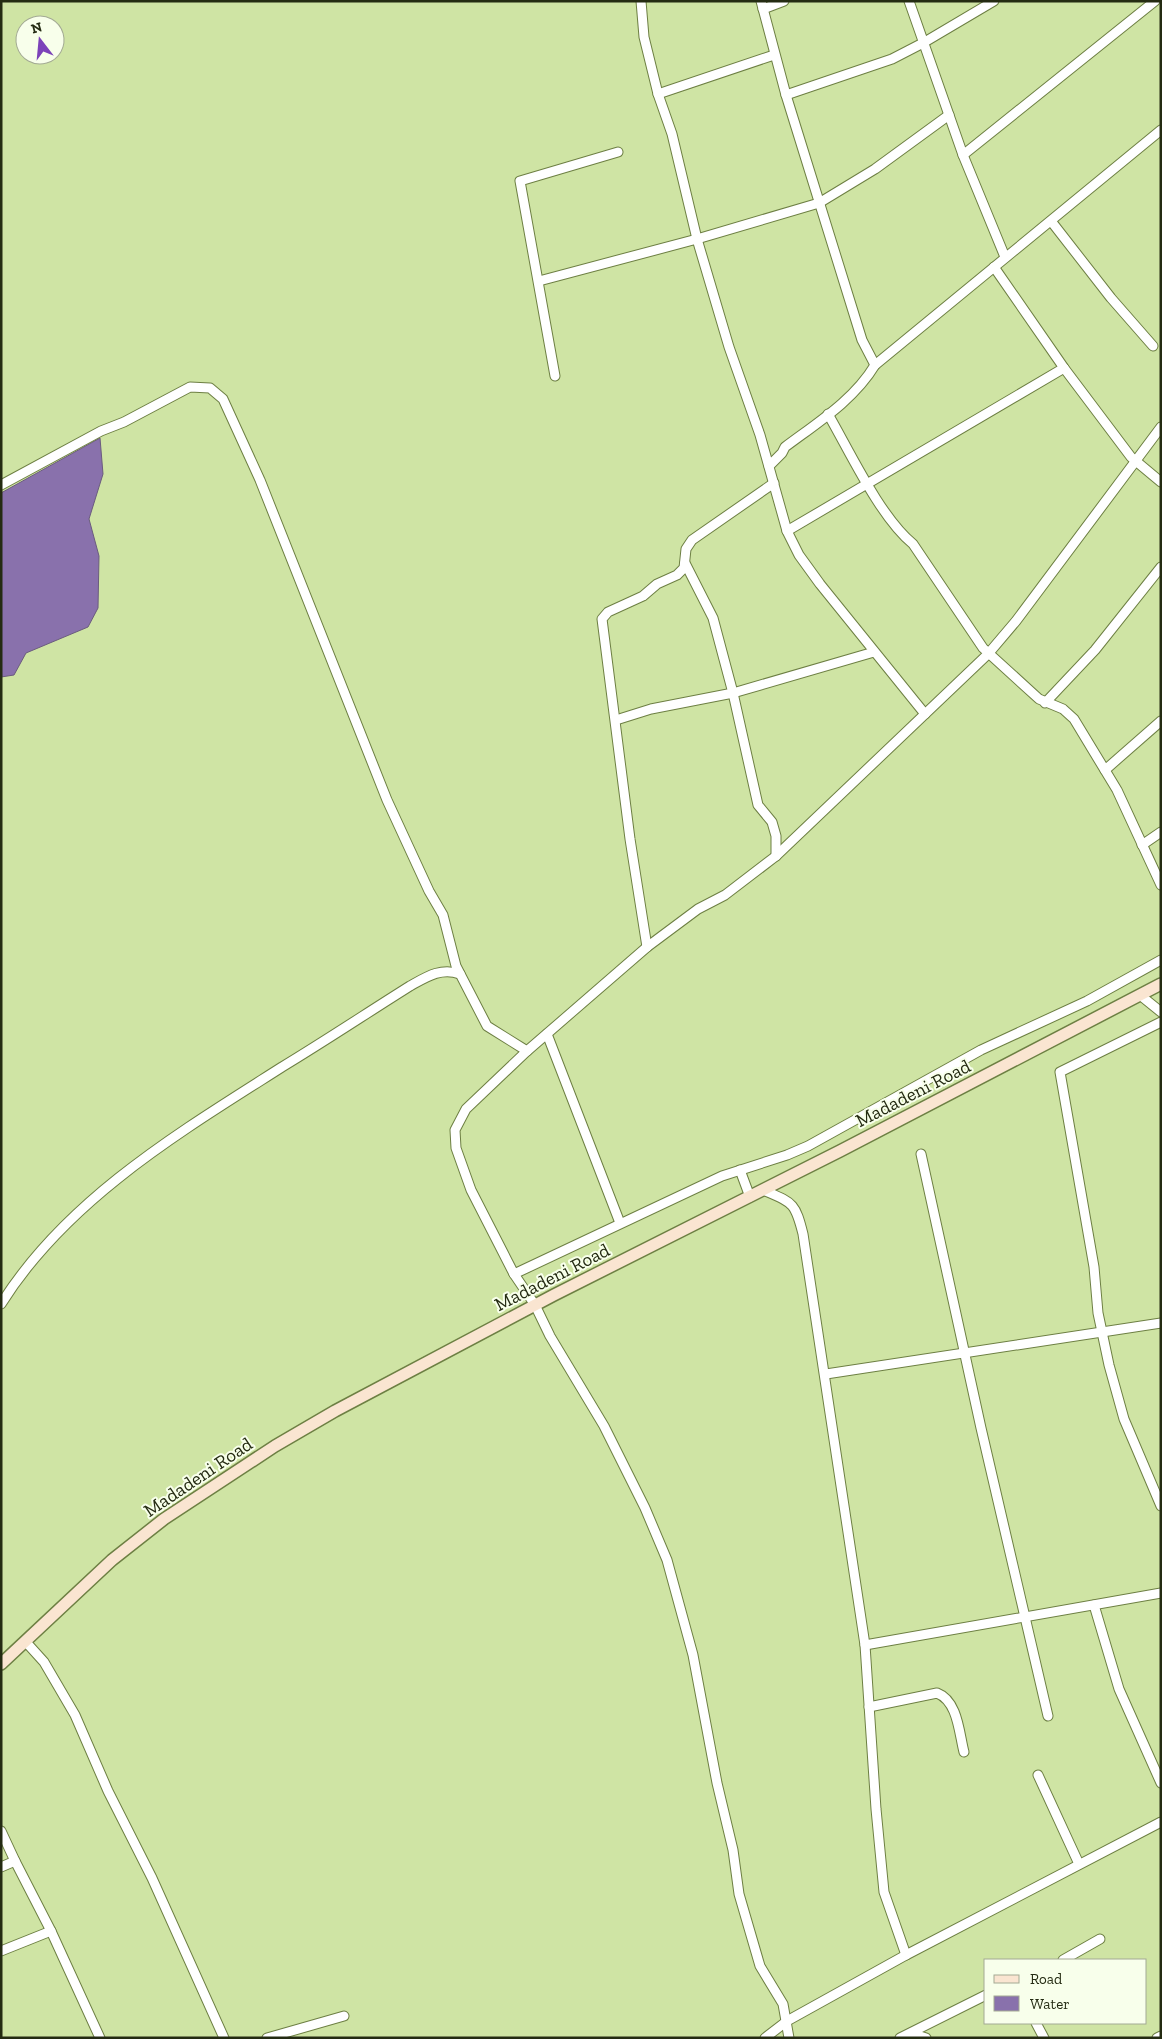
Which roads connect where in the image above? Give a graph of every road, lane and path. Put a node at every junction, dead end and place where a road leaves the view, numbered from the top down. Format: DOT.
graph roads {
  1 [pos="641,1"];
  2 [pos="784,1"];
  3 [pos="909,1"];
  4 [pos="994,1"];
  5 [pos="1156,1"];
  6 [pos="762,5"];
  7 [pos="923,43"];
  8 [pos="774,55"];
  9 [pos="658,94"];
  10 [pos="786,95"];
  11 [pos="949,115"];
  12 [pos="1161,130"];
  13 [pos="618,152"];
  14 [pos="963,155"];
  15 [pos="819,202"];
  16 [pos="1051,221"];
  17 [pos="697,239"];
  18 [pos="1005,257"];
  19 [pos="994,267"];
  20 [pos="539,281"];
  21 [pos="1153,346"];
  22 [pos="875,365"];
  23 [pos="1064,368"];
  24 [pos="555,376"];
  25 [pos="828,414"];
  26 [pos="1161,427"];
  27 [pos="1135,461"];
  28 [pos="769,466"];
  29 [pos="1161,482"];
  30 [pos="774,483"];
  31 [pos="1,484"];
  32 [pos="868,484"];
  33 [pos="787,531"];
  34 [pos="685,563"];
  35 [pos="1161,567"];
  36 [pos="874,652"];
  37 [pos="988,654"];
  38 [pos="733,693"];
  39 [pos="1045,703"];
  40 [pos="925,714"];
  41 [pos="616,720"];
  42 [pos="1161,721"];
  43 [pos="1105,770"];
  44 [pos="1161,832"];
  45 [pos="1142,845"];
  46 [pos="776,856"];
  47 [pos="1161,885"];
  48 [pos="647,947"];
  49 [pos="1161,960"];
  50 [pos="460,974"];
  51 [pos="1161,984"];
  52 [pos="1140,995"];
  53 [pos="1161,1012"];
  54 [pos="1161,1022"];
  55 [pos="547,1034"];
  56 [pos="527,1051"];
  57 [pos="921,1154"];
  58 [pos="740,1170"];
  59 [pos="763,1190"];
  60 [pos="750,1197"];
  61 [pos="620,1223"];
  62 [pos="514,1274"];
  63 [pos="1,1304"];
  64 [pos="535,1305"];
  65 [pos="1161,1323"];
  66 [pos="1103,1333"];
  67 [pos="966,1353"];
  68 [pos="826,1374"];
  69 [pos="1161,1506"];
  70 [pos="1161,1593"];
  71 [pos="1094,1605"];
  72 [pos="1027,1616"];
  73 [pos="25,1641"];
  74 [pos="865,1645"];
  75 [pos="1,1664"];
  76 [pos="869,1707"];
  77 [pos="1048,1716"];
  78 [pos="964,1752"];
  79 [pos="1038,1775"];
  80 [pos="1161,1783"];
  81 [pos="1161,1822"];
  82 [pos="1,1832"];
  83 [pos="15,1861"];
  84 [pos="1079,1864"];
  85 [pos="1,1867"];
  86 [pos="51,1931"];
  87 [pos="1100,1939"];
  88 [pos="1,1951"];
  89 [pos="906,1955"];
  90 [pos="1065,1959"];
  91 [pos="984,1996"];
  92 [pos="344,2016"];
  93 [pos="787,2021"];
  94 [pos="1037,2024"];
  95 [pos="911,2032"];
  96 [pos="1161,2036"];
  97 [pos="100,2038"];
  98 [pos="224,2038"];
  99 [pos="267,2038"];
  100 [pos="765,2038"];
  101 [pos="789,2038"];
  102 [pos="900,2038"];
  103 [pos="926,2038"];
  104 [pos="1044,2038"];
  105 [pos="1157,2038"];
  1 -- 9 [label="street"];
  2 -- 6 [label="street"];
  3 -- 7 [label="street"];
  4 -- 7 [label="street"];
  5 -- 14 [label="street"];
  6 -- 8 [label="street"];
  7 -- 10 [label="street"];
  7 -- 11 [label="street"];
  8 -- 9 [label="street"];
  8 -- 10 [label="street"];
  9 -- 17 [label="street"];
  10 -- 15 [label="street"];
  11 -- 14 [label="street"];
  11 -- 15 [label="street"];
  12 -- 16 [label="street"];
  13 -- 20 [label="street"];
  14 -- 18 [label="street"];
  15 -- 17 [label="street"];
  15 -- 22 [label="street"];
  16 -- 18 [label="street"];
  16 -- 21 [label="street"];
  17 -- 20 [label="street"];
  17 -- 28 [label="street"];
  18 -- 19 [label="street"];
  19 -- 22 [label="street"];
  19 -- 23 [label="street"];
  20 -- 24 [label="street"];
  22 -- 25 [label="street"];
  23 -- 27 [label="street"];
  23 -- 32 [label="street"];
  25 -- 28 [label="street"];
  25 -- 32 [label="street"];
  26 -- 27 [label="street"];
  27 -- 29 [label="street"];
  27 -- 37 [label="street"];
  28 -- 30 [label="street"];
  30 -- 33 [label="street"];
  30 -- 34 [label="street"];
  31 -- 50 [label="street"];
  32 -- 33 [label="street"];
  32 -- 37 [label="street"];
  33 -- 36 [label="street"];
  34 -- 38 [label="street"];
  34 -- 41 [label="street"];
  35 -- 39 [label="street"];
  36 -- 38 [label="street"];
  36 -- 40 [label="street"];
  37 -- 39 [label="street"];
  37 -- 40 [label="street"];
  38 -- 41 [label="street"];
  38 -- 46 [label="street"];
  39 -- 43 [label="street"];
  40 -- 46 [label="street"];
  41 -- 48 [label="street"];
  42 -- 43 [label="street"];
  43 -- 45 [label="street"];
  44 -- 45 [label="street"];
  45 -- 47 [label="street"];
  46 -- 48 [label="street"];
  48 -- 55 [label="street"];
  49 -- 58 [label="street"];
  50 -- 56 [label="street"];
  50 -- 63 [label="street"];
  51 -- 52 [label="street, Madadeni Road"];
  52 -- 53 [label="street"];
  52 -- 59 [label="street, Madadeni Road"];
  54 -- 66 [label="street"];
  55 -- 56 [label="street"];
  55 -- 61 [label="street"];
  56 -- 62 [label="street"];
  57 -- 67 [label="street"];
  58 -- 60 [label="street"];
  58 -- 61 [label="street"];
  59 -- 60 [label="street, Madadeni Road"];
  59 -- 68 [label="street"];
  60 -- 64 [label="street, Madadeni Road"];
  61 -- 62 [label="street"];
  62 -- 64 [label="street"];
  64 -- 73 [label="street, Madadeni Road"];
  64 -- 93 [label="street"];
  65 -- 66 [label="street"];
  66 -- 67 [label="street"];
  66 -- 69 [label="street"];
  67 -- 68 [label="street"];
  67 -- 72 [label="street"];
  68 -- 74 [label="street"];
  70 -- 71 [label="street"];
  71 -- 72 [label="street"];
  71 -- 80 [label="street"];
  72 -- 74 [label="street"];
  72 -- 77 [label="street"];
  73 -- 75 [label="street, Madadeni Road"];
  73 -- 98 [label="street"];
  74 -- 76 [label="street"];
  76 -- 78 [label="street"];
  76 -- 89 [label="street"];
  79 -- 84 [label="street"];
  81 -- 84 [label="street"];
  82 -- 83 [label="street"];
  83 -- 85 [label="street"];
  83 -- 86 [label="street"];
  84 -- 89 [label="street"];
  86 -- 88 [label="street"];
  86 -- 97 [label="street"];
  87 -- 90 [label="street"];
  89 -- 93 [label="street"];
  91 -- 95 [label="street"];
  92 -- 99 [label="street"];
  93 -- 100 [label="street"];
  93 -- 101 [label="street"];
  94 -- 104 [label="street"];
  95 -- 102 [label="street"];
  95 -- 103 [label="street"];
  96 -- 105 [label="street"];
}
